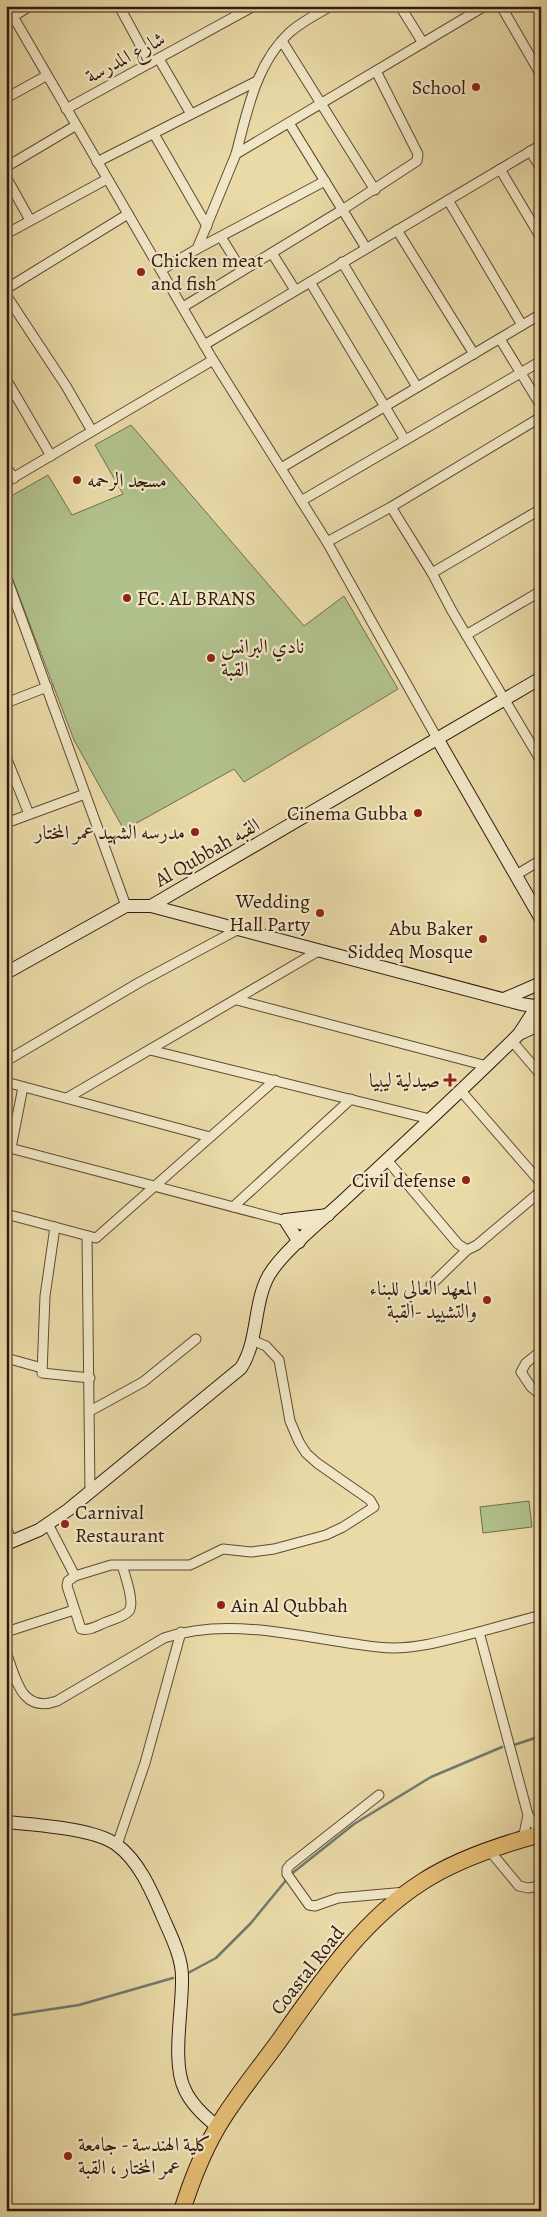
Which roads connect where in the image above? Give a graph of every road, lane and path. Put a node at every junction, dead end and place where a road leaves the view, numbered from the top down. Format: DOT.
graph roads {
  1 [pos="7,6"];
  2 [pos="30,6"];
  3 [pos="118,6"];
  4 [pos="254,6"];
  5 [pos="400,6"];
  6 [pos="486,6"];
  7 [pos="501,6"];
  8 [pos="325,8"];
  9 [pos="10,19"];
  10 [pos="282,41"];
  11 [pos="423,43"];
  12 [pos="159,59"];
  13 [pos="150,63"];
  14 [pos="376,71"];
  15 [pos="541,75"];
  16 [pos="46,76"];
  17 [pos="257,81"];
  18 [pos="6,98"];
  19 [pos="322,103"];
  20 [pos="66,109"];
  21 [pos="191,114"];
  22 [pos="289,123"];
  23 [pos="76,126"];
  24 [pos="154,134"];
  25 [pos="541,145"];
  26 [pos="530,151"];
  27 [pos="236,154"];
  28 [pos="97,162"];
  29 [pos="6,167"];
  30 [pos="541,168"];
  31 [pos="500,169"];
  32 [pos="6,178"];
  33 [pos="107,179"];
  34 [pos="325,181"];
  35 [pos="375,190"];
  36 [pos="448,200"];
  37 [pos="342,210"];
  38 [pos="128,214"];
  39 [pos="30,220"];
  40 [pos="207,226"];
  41 [pos="397,230"];
  42 [pos="6,234"];
  43 [pos="221,237"];
  44 [pos="541,238"];
  45 [pos="366,248"];
  46 [pos="197,249"];
  47 [pos="272,253"];
  48 [pos="342,262"];
  49 [pos="161,270"];
  50 [pos="242,271"];
  51 [pos="310,282"];
  52 [pos="6,289"];
  53 [pos="295,290"];
  54 [pos="6,294"];
  55 [pos="183,308"];
  56 [pos="541,314"];
  57 [pos="522,325"];
  58 [pos="500,338"];
  59 [pos="204,345"];
  60 [pos="474,354"];
  61 [pos="213,360"];
  62 [pos="541,361"];
  63 [pos="520,373"];
  64 [pos="6,379"];
  65 [pos="417,387"];
  66 [pos="385,406"];
  67 [pos="541,406"];
  68 [pos="541,417"];
  69 [pos="92,431"];
  70 [pos="405,440"];
  71 [pos="50,456"];
  72 [pos="6,467"];
  73 [pos="281,468"];
  74 [pos="10,480"];
  75 [pos="301,501"];
  76 [pos="391,507"];
  77 [pos="541,509"];
  78 [pos="327,542"];
  79 [pos="432,573"];
  80 [pos="6,576"];
  81 [pos="541,591"];
  82 [pos="466,635"];
  83 [pos="541,678"];
  84 [pos="47,687"];
  85 [pos="505,699"];
  86 [pos="6,704"];
  87 [pos="438,740"];
  88 [pos="6,757"];
  89 [pos="541,762"];
  90 [pos="85,794"];
  91 [pos="29,814"];
  92 [pos="6,823"];
  93 [pos="541,860"];
  94 [pos="516,876"];
  95 [pos="126,906"];
  96 [pos="151,906"];
  97 [pos="541,919"];
  98 [pos="237,930"];
  99 [pos="320,950"];
  100 [pos="6,973"];
  101 [pos="541,983"];
  102 [pos="504,999"];
  103 [pos="237,1000"];
  104 [pos="539,1005"];
  105 [pos="541,1024"];
  106 [pos="516,1038"];
  107 [pos="150,1050"];
  108 [pos="6,1061"];
  109 [pos="487,1066"];
  110 [pos="541,1075"];
  111 [pos="275,1080"];
  112 [pos="6,1082"];
  113 [pos="24,1088"];
  114 [pos="461,1091"];
  115 [pos="67,1098"];
  116 [pos="351,1099"];
  117 [pos="430,1119"];
  118 [pos="210,1137"];
  119 [pos="8,1148"];
  120 [pos="387,1160"];
  121 [pos="541,1183"];
  122 [pos="154,1186"];
  123 [pos="541,1191"];
  124 [pos="234,1207"];
  125 [pos="6,1214"];
  126 [pos="328,1215"];
  127 [pos="285,1220"];
  128 [pos="55,1227"];
  129 [pos="313,1228"];
  130 [pos="87,1236"];
  131 [pos="299,1242"];
  132 [pos="467,1250"];
  133 [pos="431,1285"];
  134 [pos="196,1339"];
  135 [pos="252,1340"];
  136 [pos="541,1351"];
  137 [pos="6,1358"];
  138 [pos="42,1368"];
  139 [pos="90,1378"];
  140 [pos="541,1395"];
  141 [pos="90,1411"];
  142 [pos="90,1491"];
  143 [pos="48,1524"];
  144 [pos="6,1527"];
  145 [pos="9,1543"];
  146 [pos="122,1565"];
  147 [pos="75,1576"];
  148 [pos="74,1610"];
  149 [pos="541,1615"];
  150 [pos="6,1632"];
  151 [pos="181,1632"];
  152 [pos="479,1632"];
  153 [pos="6,1652"];
  154 [pos="379,1795"];
  155 [pos="528,1815"];
  156 [pos="6,1822"];
  157 [pos="541,1834"];
  158 [pos="523,1840"];
  159 [pos="117,1844"];
  160 [pos="489,1850"];
  161 [pos="541,1886"];
  162 [pos="408,1892"];
  163 [pos="218,2127"];
  164 [pos="182,2211"];
  1 -- 9 [label="street"];
  2 -- 9 [label="street"];
  3 -- 13 [label="street"];
  4 -- 12 [label="street, شارع المدرسة"];
  5 -- 11 [label="street"];
  6 -- 11 [label="street"];
  7 -- 15 [label="street"];
  8 -- 10 [label="street"];
  9 -- 16 [label="street"];
  10 -- 17 [label="street"];
  10 -- 19 [label="street"];
  11 -- 14 [label="street"];
  12 -- 13 [label="street, شارع المدرسة"];
  12 -- 21 [label="street"];
  13 -- 20 [label="street, شارع المدرسة"];
  14 -- 19 [label="street"];
  14 -- 35 [label="street"];
  16 -- 18 [label="street"];
  16 -- 20 [label="street"];
  17 -- 21 [label="street"];
  17 -- 27 [label="street"];
  19 -- 22 [label="street"];
  19 -- 35 [label="street"];
  20 -- 23 [label="street"];
  21 -- 24 [label="street"];
  22 -- 27 [label="street"];
  22 -- 34 [label="street"];
  23 -- 28 [label="street"];
  23 -- 29 [label="street"];
  24 -- 28 [label="street"];
  24 -- 40 [label="street"];
  25 -- 26 [label="street"];
  26 -- 30 [label="street"];
  26 -- 31 [label="street"];
  27 -- 40 [label="street"];
  28 -- 33 [label="street"];
  31 -- 36 [label="street"];
  31 -- 44 [label="street"];
  32 -- 39 [label="street"];
  33 -- 38 [label="street"];
  33 -- 39 [label="street"];
  34 -- 37 [label="street"];
  34 -- 43 [label="street"];
  35 -- 37 [label="street"];
  36 -- 41 [label="street"];
  36 -- 57 [label="street"];
  37 -- 45 [label="street"];
  37 -- 47 [label="street"];
  38 -- 49 [label="street"];
  38 -- 52 [label="street"];
  39 -- 42 [label="street"];
  40 -- 46 [label="street"];
  41 -- 45 [label="street"];
  41 -- 60 [label="street"];
  43 -- 46 [label="street"];
  43 -- 50 [label="street"];
  45 -- 48 [label="street"];
  46 -- 49 [label="street"];
  47 -- 50 [label="street"];
  47 -- 53 [label="street"];
  48 -- 51 [label="street"];
  48 -- 65 [label="street"];
  49 -- 55 [label="street"];
  50 -- 55 [label="street"];
  51 -- 53 [label="street"];
  51 -- 66 [label="street"];
  53 -- 59 [label="street"];
  54 -- 69 [label="street"];
  55 -- 59 [label="street"];
  56 -- 57 [label="street"];
  57 -- 58 [label="street"];
  58 -- 60 [label="street"];
  58 -- 63 [label="street"];
  59 -- 61 [label="street"];
  60 -- 65 [label="street"];
  61 -- 69 [label="street"];
  61 -- 73 [label="street"];
  62 -- 63 [label="street"];
  63 -- 67 [label="street"];
  63 -- 70 [label="street"];
  64 -- 71 [label="street"];
  65 -- 66 [label="street"];
  66 -- 70 [label="street"];
  66 -- 73 [label="street"];
  68 -- 76 [label="street"];
  69 -- 71 [label="street"];
  70 -- 75 [label="street"];
  71 -- 74 [label="street"];
  72 -- 74 [label="street"];
  73 -- 75 [label="street"];
  75 -- 78 [label="street"];
  76 -- 78 [label="street"];
  76 -- 79 [label="street"];
  77 -- 79 [label="street"];
  78 -- 87 [label="street"];
  79 -- 82 [label="street"];
  80 -- 84 [label="street"];
  81 -- 82 [label="street"];
  82 -- 85 [label="street"];
  83 -- 85 [label="street, Al Qubbah القبه"];
  84 -- 86 [label="street"];
  84 -- 90 [label="street"];
  85 -- 87 [label="street, Al Qubbah القبه"];
  85 -- 89 [label="street"];
  87 -- 94 [label="street"];
  87 -- 96 [label="street, Al Qubbah القبه"];
  88 -- 91 [label="street"];
  90 -- 91 [label="street"];
  90 -- 95 [label="street"];
  91 -- 92 [label="street"];
  93 -- 94 [label="street"];
  94 -- 97 [label="street"];
  95 -- 96 [label="street"];
  95 -- 100 [label="street"];
  96 -- 98 [label="street"];
  98 -- 99 [label="street"];
  98 -- 108 [label="street"];
  99 -- 102 [label="street"];
  99 -- 103 [label="street"];
  101 -- 102 [label="street"];
  102 -- 104 [label="street"];
  103 -- 107 [label="street"];
  103 -- 109 [label="street"];
  104 -- 106 [label="street"];
  105 -- 106 [label="street"];
  106 -- 109 [label="street"];
  106 -- 110 [label="street"];
  107 -- 111 [label="street"];
  107 -- 115 [label="street"];
  109 -- 114 [label="street"];
  111 -- 116 [label="street"];
  111 -- 118 [label="street"];
  112 -- 113 [label="street"];
  113 -- 115 [label="street"];
  113 -- 119 [label="street"];
  114 -- 117 [label="street"];
  114 -- 121 [label="street"];
  115 -- 118 [label="street"];
  116 -- 117 [label="street"];
  116 -- 124 [label="street"];
  117 -- 120 [label="street"];
  118 -- 122 [label="street"];
  119 -- 122 [label="street"];
  120 -- 126 [label="street"];
  120 -- 132 [label="street"];
  122 -- 124 [label="street"];
  122 -- 130 [label="street"];
  123 -- 132 [label="street"];
  124 -- 127 [label="street"];
  125 -- 128 [label="street"];
  126 -- 127 [label="street"];
  126 -- 129 [label="street"];
  127 -- 129 [label="street"];
  127 -- 131 [label="street"];
  128 -- 130 [label="street"];
  128 -- 138 [label="street"];
  129 -- 131 [label="street"];
  130 -- 139 [label="street"];
  131 -- 135 [label="street"];
  132 -- 133 [label="street"];
  134 -- 141 [label="street"];
  135 -- 142 [label="street"];
  135 -- 146 [label="street"];
  136 -- 140 [label="street"];
  137 -- 138 [label="street"];
  138 -- 139 [label="street"];
  139 -- 141 [label="street"];
  141 -- 142 [label="street"];
  142 -- 143 [label="street"];
  143 -- 145 [label="street"];
  143 -- 147 [label="street"];
  144 -- 145 [label="street"];
  146 -- 147 [label="street"];
  146 -- 148 [label="street"];
  147 -- 148 [label="street"];
  148 -- 150 [label="street"];
  149 -- 152 [label="street"];
  151 -- 152 [label="street"];
  151 -- 153 [label="street"];
  151 -- 159 [label="street"];
  152 -- 155 [label="street"];
  154 -- 162 [label="street"];
  155 -- 157 [label="street"];
  155 -- 158 [label="street"];
  156 -- 159 [label="street"];
  157 -- 158 [label="highway, Coastal Road"];
  158 -- 160 [label="highway, Coastal Road"];
  159 -- 163 [label="street"];
  160 -- 161 [label="street"];
  160 -- 162 [label="highway, Coastal Road"];
  162 -- 163 [label="highway, Coastal Road"];
  163 -- 164 [label="highway, Coastal Road"];
}
